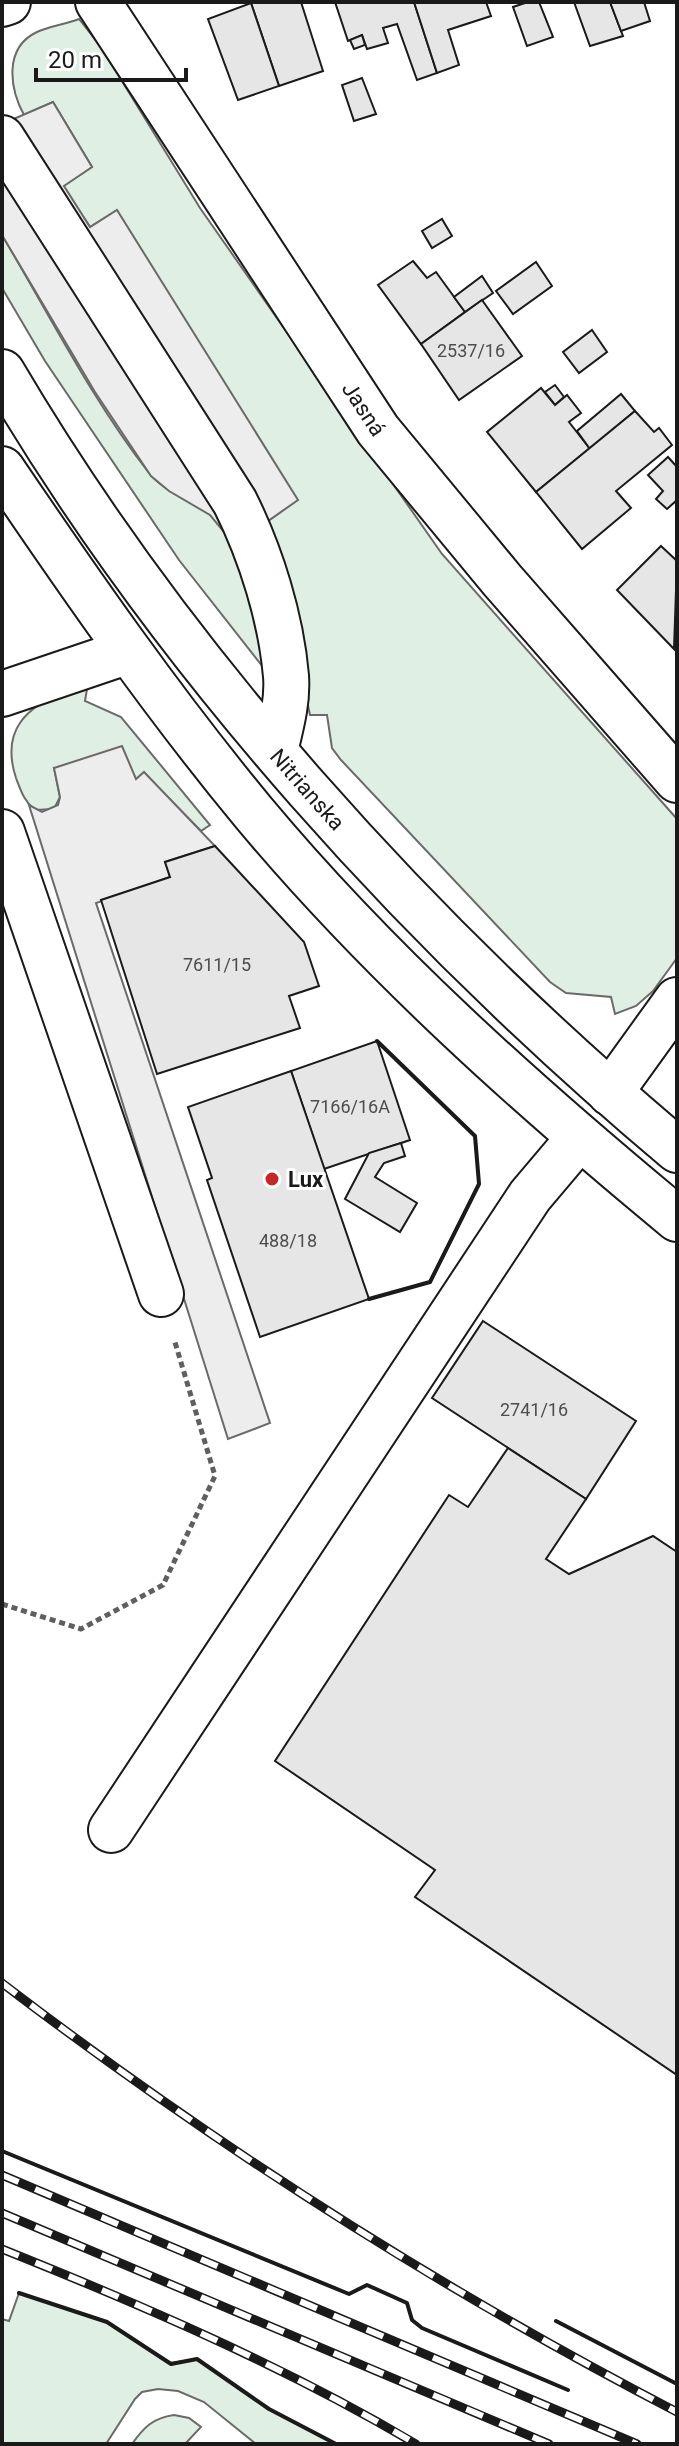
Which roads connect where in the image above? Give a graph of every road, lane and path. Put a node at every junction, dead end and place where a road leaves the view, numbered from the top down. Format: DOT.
graph roads {
  1 [pos="8,2"];
  2 [pos="98,2"];
  3 [pos="2,4"];
  4 [pos="2,138"];
  5 [pos="2,372"];
  6 [pos="2,469"];
  7 [pos="126,652"];
  8 [pos="2,694"];
  9 [pos="275,751"];
  10 [pos="677,780"];
  11 [pos="2,832"];
  12 [pos="677,1000"];
  13 [pos="610,1093"];
  14 [pos="579,1138"];
  15 [pos="677,1150"];
  16 [pos="677,1219"];
  17 [pos="161,1294"];
  18 [pos="2,1604"];
  19 [pos="111,1830"];
  1 -- 3 [label="street"];
  2 -- 10 [label="street, Jasná"];
  4 -- 9 [label="street"];
  5 -- 9 [label="street, Nitrianska"];
  6 -- 7 [label="street"];
  7 -- 8 [label="street"];
  7 -- 14 [label="street"];
  9 -- 13 [label="street, Nitrianska"];
  11 -- 17 [label="street"];
  12 -- 13 [label="street"];
  13 -- 15 [label="street, Nitrianska"];
  14 -- 16 [label="street"];
  14 -- 19 [label="street"];
  17 -- 18 [label="path"];
}
